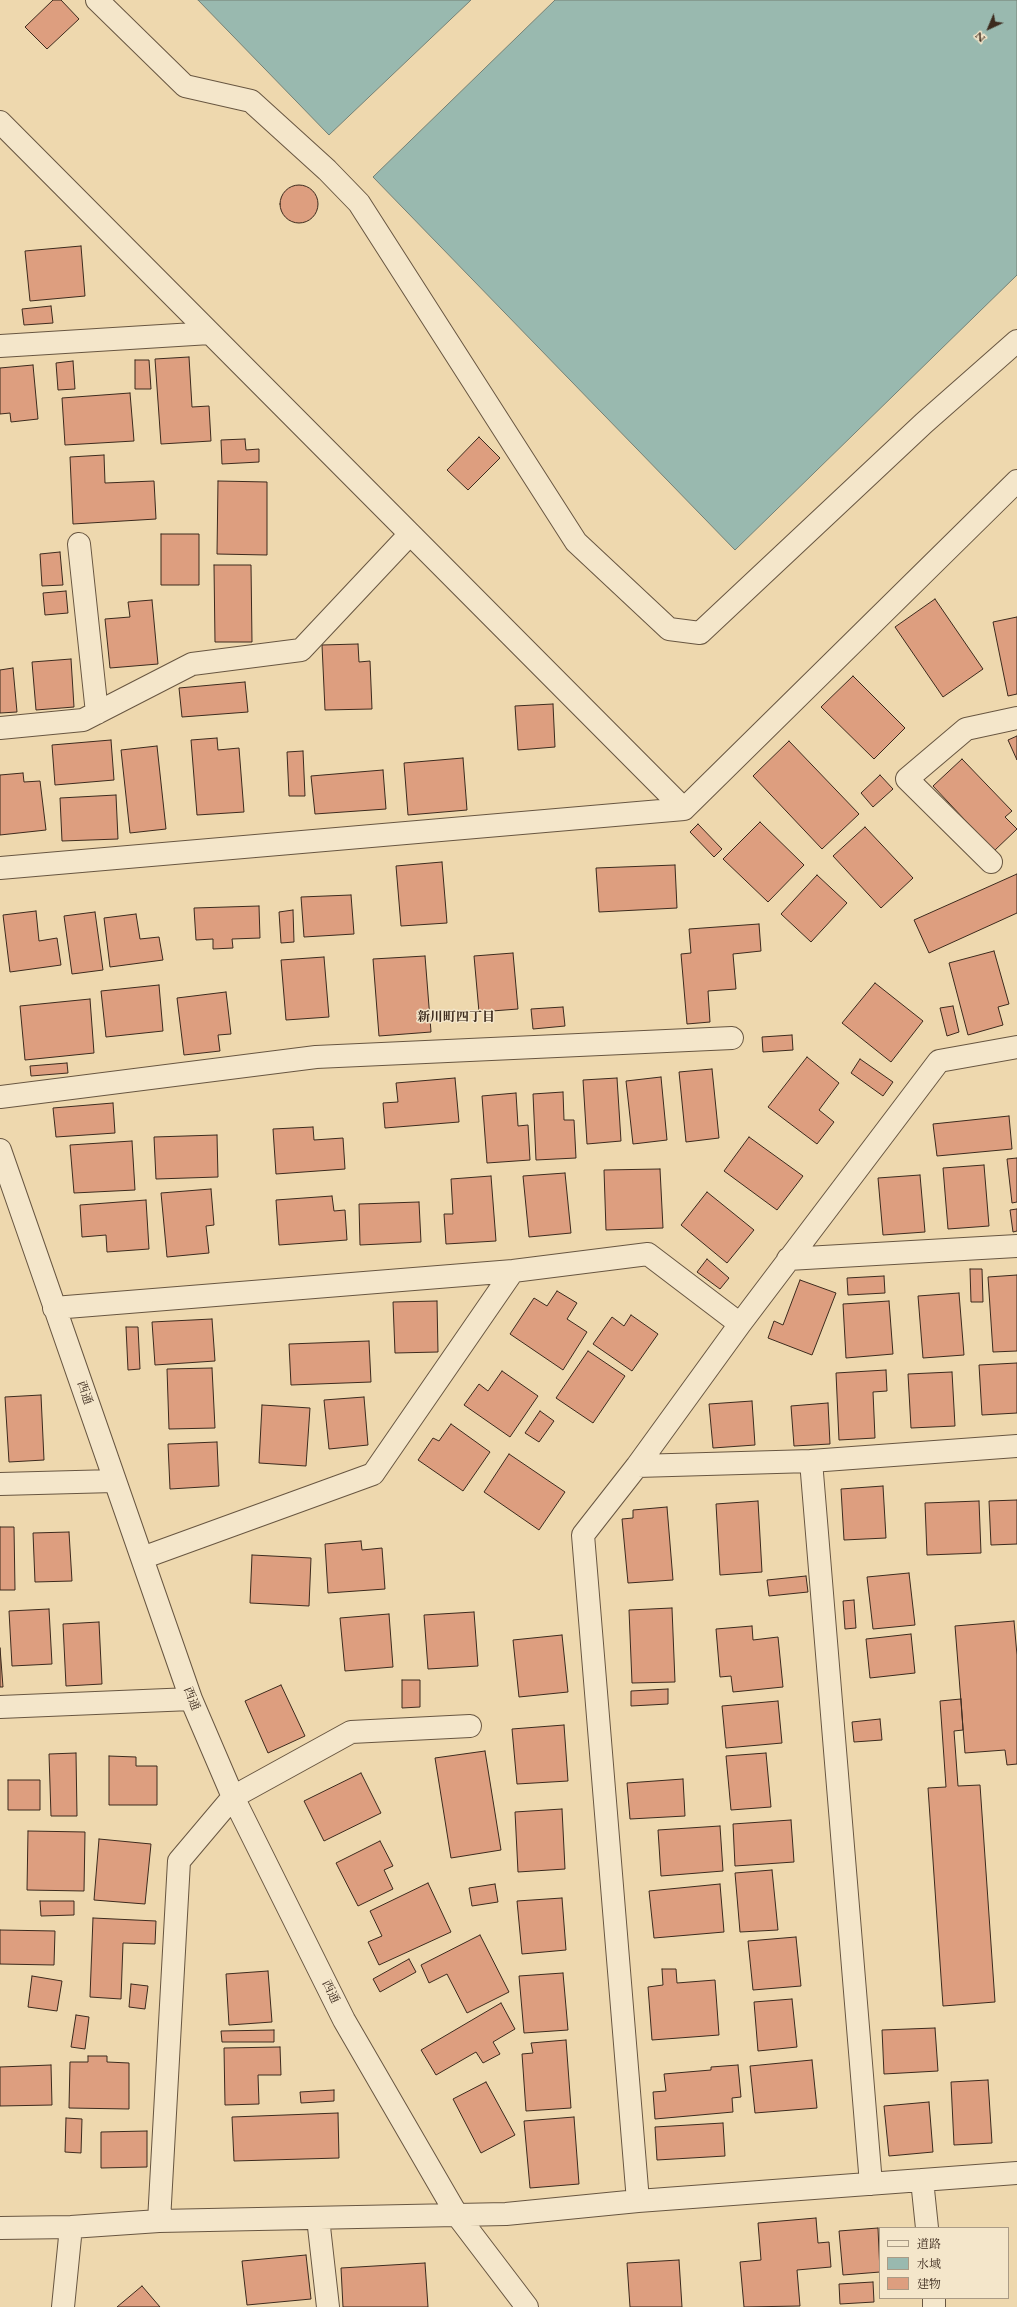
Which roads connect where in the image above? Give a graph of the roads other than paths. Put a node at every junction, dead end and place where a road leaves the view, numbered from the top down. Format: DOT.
graph roads {
  1 [pos="98,0"];
  2 [pos="0,122"];
  3 [pos="210,333"];
  4 [pos="1017,341"];
  5 [pos="0,346"];
  6 [pos="1017,481"];
  7 [pos="410,534"];
  8 [pos="79,544"];
  9 [pos="97,713"];
  10 [pos="1017,718"];
  11 [pos="0,728"];
  12 [pos="684,809"];
  13 [pos="991,862"];
  14 [pos="0,868"];
  15 [pos="732,1038"];
  16 [pos="1017,1047"];
  17 [pos="0,1097"];
  18 [pos="0,1150"];
  19 [pos="1017,1246"];
  20 [pos="788,1260"];
  21 [pos="512,1271"];
  22 [pos="54,1308"];
  23 [pos="740,1324"];
  24 [pos="1017,1446"];
  25 [pos="811,1461"];
  26 [pos="637,1466"];
  27 [pos="114,1481"];
  28 [pos="0,1484"];
  29 [pos="142,1558"];
  30 [pos="191,1699"];
  31 [pos="0,1707"];
  32 [pos="470,1726"];
  33 [pos="233,1797"];
  34 [pos="1017,2173"];
  35 [pos="922,2180"];
  36 [pos="871,2184"];
  37 [pos="638,2201"];
  38 [pos="457,2215"];
  39 [pos="318,2218"];
  40 [pos="159,2221"];
  41 [pos="927,2227"];
  42 [pos="0,2228"];
  43 [pos="71,2228"];
  44 [pos="63,2307"];
  45 [pos="328,2307"];
  46 [pos="527,2307"];
  1 -- 4 [label="street"];
  2 -- 3 [label="street"];
  3 -- 5 [label="street"];
  3 -- 7 [label="street"];
  6 -- 12 [label="street"];
  7 -- 9 [label="street"];
  7 -- 12 [label="street"];
  8 -- 9 [label="street"];
  9 -- 11 [label="street"];
  10 -- 13 [label="street"];
  12 -- 14 [label="street"];
  15 -- 17 [label="street"];
  16 -- 20 [label="street"];
  18 -- 22 [label="street, 西通"];
  19 -- 20 [label="street"];
  20 -- 23 [label="street"];
  21 -- 22 [label="street"];
  21 -- 23 [label="street"];
  21 -- 29 [label="street"];
  22 -- 27 [label="street, 西通"];
  23 -- 26 [label="street"];
  24 -- 25 [label="street"];
  25 -- 26 [label="street"];
  25 -- 36 [label="street"];
  26 -- 37 [label="street"];
  27 -- 28 [label="street"];
  27 -- 29 [label="street, 西通"];
  29 -- 30 [label="street, 西通"];
  30 -- 31 [label="street"];
  30 -- 33 [label="street, 西通"];
  32 -- 33 [label="street"];
  33 -- 38 [label="street, 西通"];
  33 -- 40 [label="street"];
  34 -- 35 [label="street"];
  35 -- 36 [label="street"];
  35 -- 41 [label="street"];
  36 -- 37 [label="street"];
  37 -- 38 [label="street"];
  38 -- 39 [label="street"];
  38 -- 46 [label="street, 西通"];
  39 -- 40 [label="street"];
  39 -- 45 [label="street"];
  40 -- 43 [label="street"];
  42 -- 43 [label="street"];
  43 -- 44 [label="street"];
}
